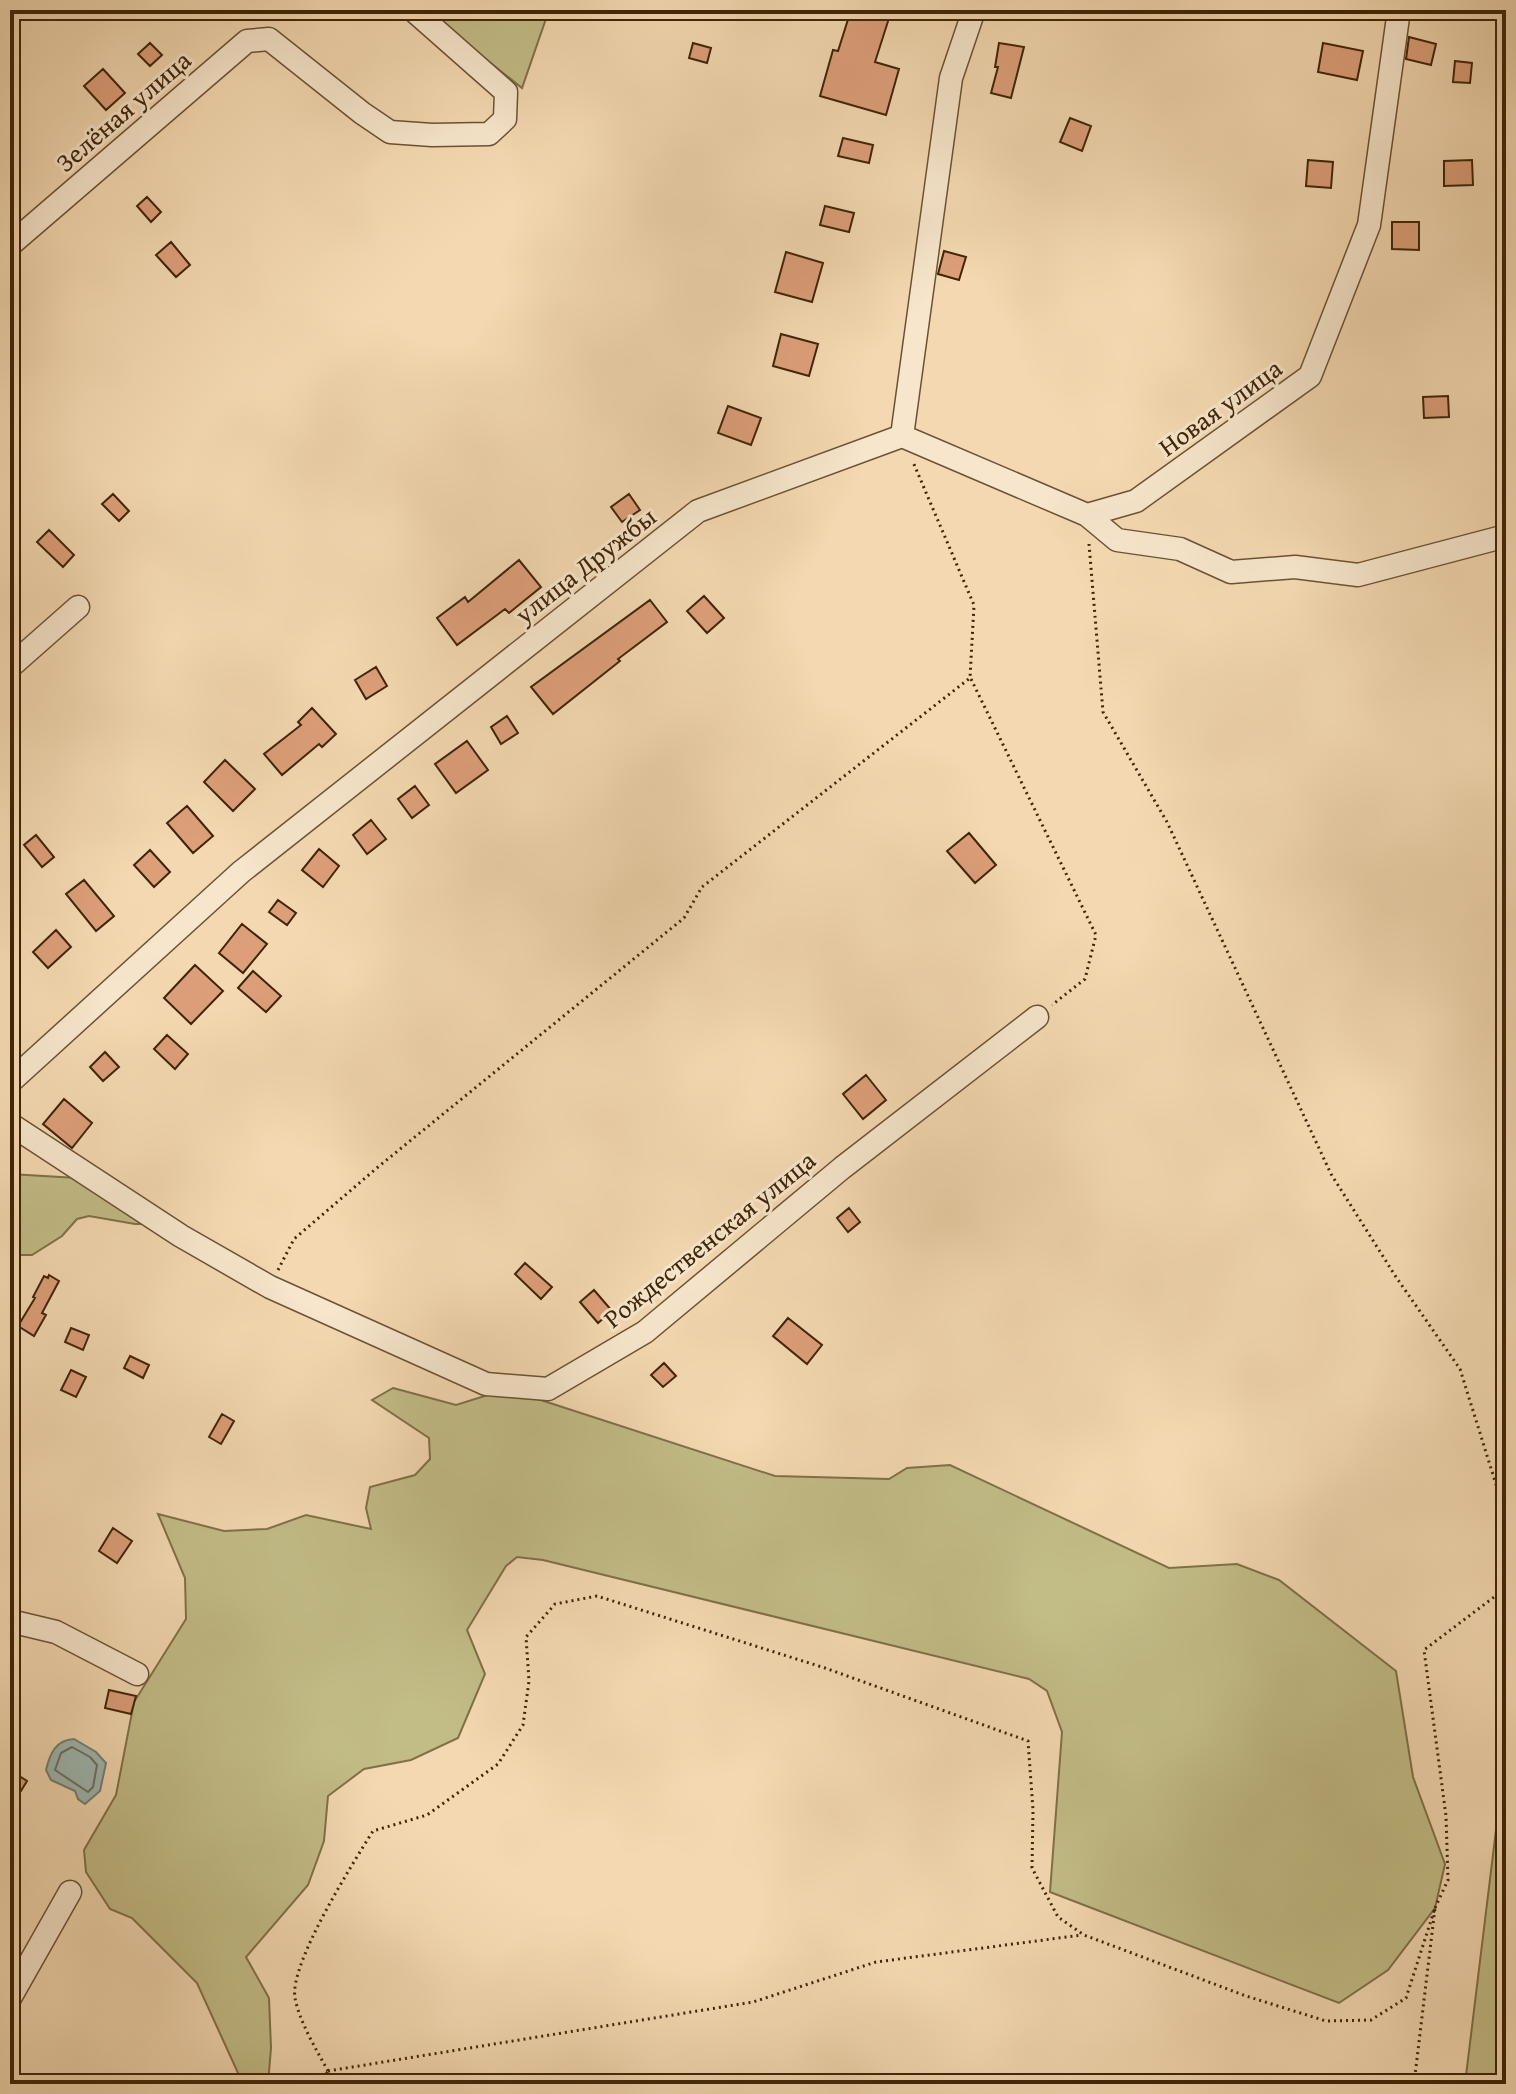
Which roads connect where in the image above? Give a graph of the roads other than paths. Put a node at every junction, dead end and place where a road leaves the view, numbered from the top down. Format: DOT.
graph roads {
  1 [pos="413,10"];
  2 [pos="974,10"];
  3 [pos="1399,10"];
  4 [pos="440,19"];
  5 [pos="10,245"];
  6 [pos="902,436"];
  7 [pos="1087,515"];
  8 [pos="1506,536"];
  9 [pos="78,607"];
  10 [pos="10,667"];
  11 [pos="1037,1017"];
  12 [pos="10,1082"];
  13 [pos="10,1124"];
  14 [pos="10,1621"];
  15 [pos="137,1674"];
  16 [pos="70,1892"];
  17 [pos="10,1998"];
  1 -- 4 [label="street, Зелёная улица"];
  2 -- 6 [label="street"];
  3 -- 7 [label="street, Новая улица"];
  4 -- 5 [label="street, Зелёная улица"];
  6 -- 7 [label="street"];
  6 -- 12 [label="street, улица Дружбы"];
  7 -- 8 [label="street"];
  9 -- 10 [label="street"];
  11 -- 13 [label="street, Рождественская улица"];
  14 -- 15 [label="street"];
  16 -- 17 [label="street"];
}
